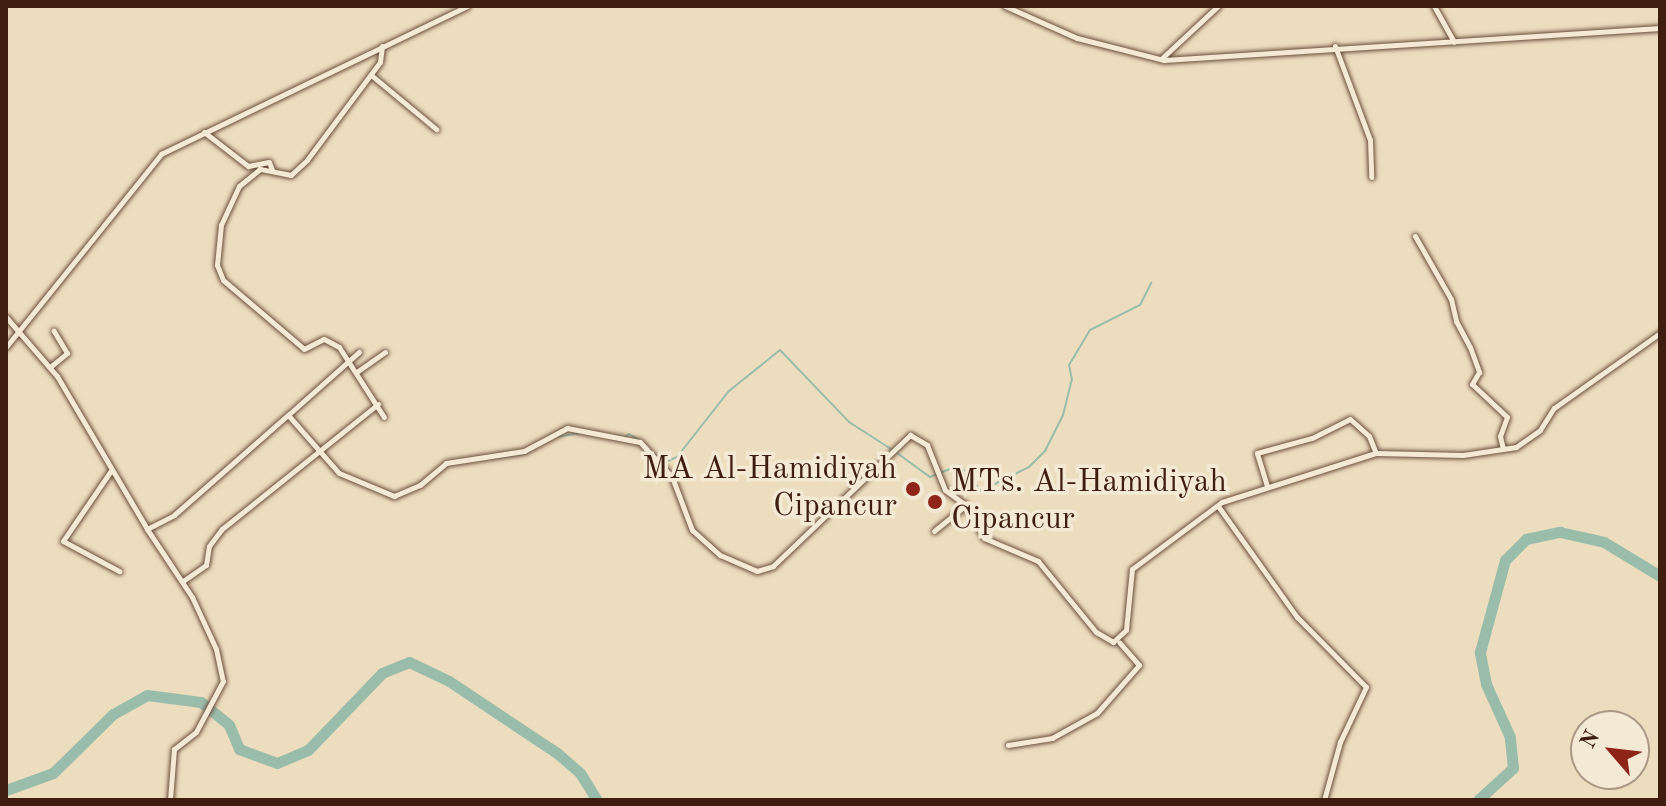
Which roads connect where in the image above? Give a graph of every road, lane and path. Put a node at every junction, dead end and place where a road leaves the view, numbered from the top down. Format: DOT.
graph roads {
  1 [pos="467,6"];
  2 [pos="1005,6"];
  3 [pos="1218,6"];
  4 [pos="1434,6"];
  5 [pos="1660,28"];
  6 [pos="1454,42"];
  7 [pos="382,45"];
  8 [pos="1335,46"];
  9 [pos="1161,60"];
  10 [pos="371,75"];
  11 [pos="436,129"];
  12 [pos="204,132"];
  13 [pos="272,170"];
  14 [pos="1371,177"];
  15 [pos="1415,236"];
  16 [pos="6,317"];
  17 [pos="22,330"];
  18 [pos="54,331"];
  19 [pos="1660,333"];
  20 [pos="6,347"];
  21 [pos="359,352"];
  22 [pos="385,352"];
  23 [pos="349,359"];
  24 [pos="50,367"];
  25 [pos="358,371"];
  26 [pos="378,404"];
  27 [pos="288,415"];
  28 [pos="384,417"];
  29 [pos="1503,449"];
  30 [pos="318,453"];
  31 [pos="1376,453"];
  32 [pos="110,472"];
  33 [pos="1267,486"];
  34 [pos="966,505"];
  35 [pos="1218,506"];
  36 [pos="147,529"];
  37 [pos="934,531"];
  38 [pos="119,571"];
  39 [pos="183,581"];
  40 [pos="1119,641"];
  41 [pos="1008,745"];
  42 [pos="170,800"];
  43 [pos="1324,800"];
  1 -- 7 [label="street"];
  2 -- 9 [label="street"];
  3 -- 9 [label="street"];
  4 -- 6 [label="street"];
  5 -- 6 [label="street"];
  6 -- 8 [label="street"];
  7 -- 10 [label="street"];
  7 -- 12 [label="street"];
  8 -- 9 [label="street"];
  8 -- 14 [label="street"];
  10 -- 11 [label="street"];
  10 -- 13 [label="street"];
  12 -- 13 [label="street"];
  12 -- 17 [label="street"];
  13 -- 23 [label="street"];
  15 -- 29 [label="street"];
  16 -- 17 [label="street"];
  17 -- 20 [label="street"];
  17 -- 24 [label="street"];
  18 -- 24 [label="street"];
  19 -- 29 [label="street"];
  21 -- 23 [label="street"];
  22 -- 25 [label="street"];
  23 -- 25 [label="street"];
  23 -- 27 [label="street"];
  24 -- 32 [label="street"];
  25 -- 26 [label="street"];
  26 -- 28 [label="street"];
  26 -- 30 [label="street"];
  27 -- 30 [label="street"];
  27 -- 36 [label="street"];
  29 -- 31 [label="street"];
  30 -- 34 [label="street"];
  30 -- 39 [label="street"];
  31 -- 33 [label="street"];
  31 -- 33 [label="street"];
  32 -- 36 [label="street"];
  32 -- 38 [label="street"];
  33 -- 35 [label="street"];
  34 -- 37 [label="street"];
  34 -- 40 [label="street"];
  35 -- 40 [label="street"];
  35 -- 43 [label="street"];
  36 -- 39 [label="street"];
  39 -- 42 [label="street"];
  40 -- 41 [label="street"];
}
